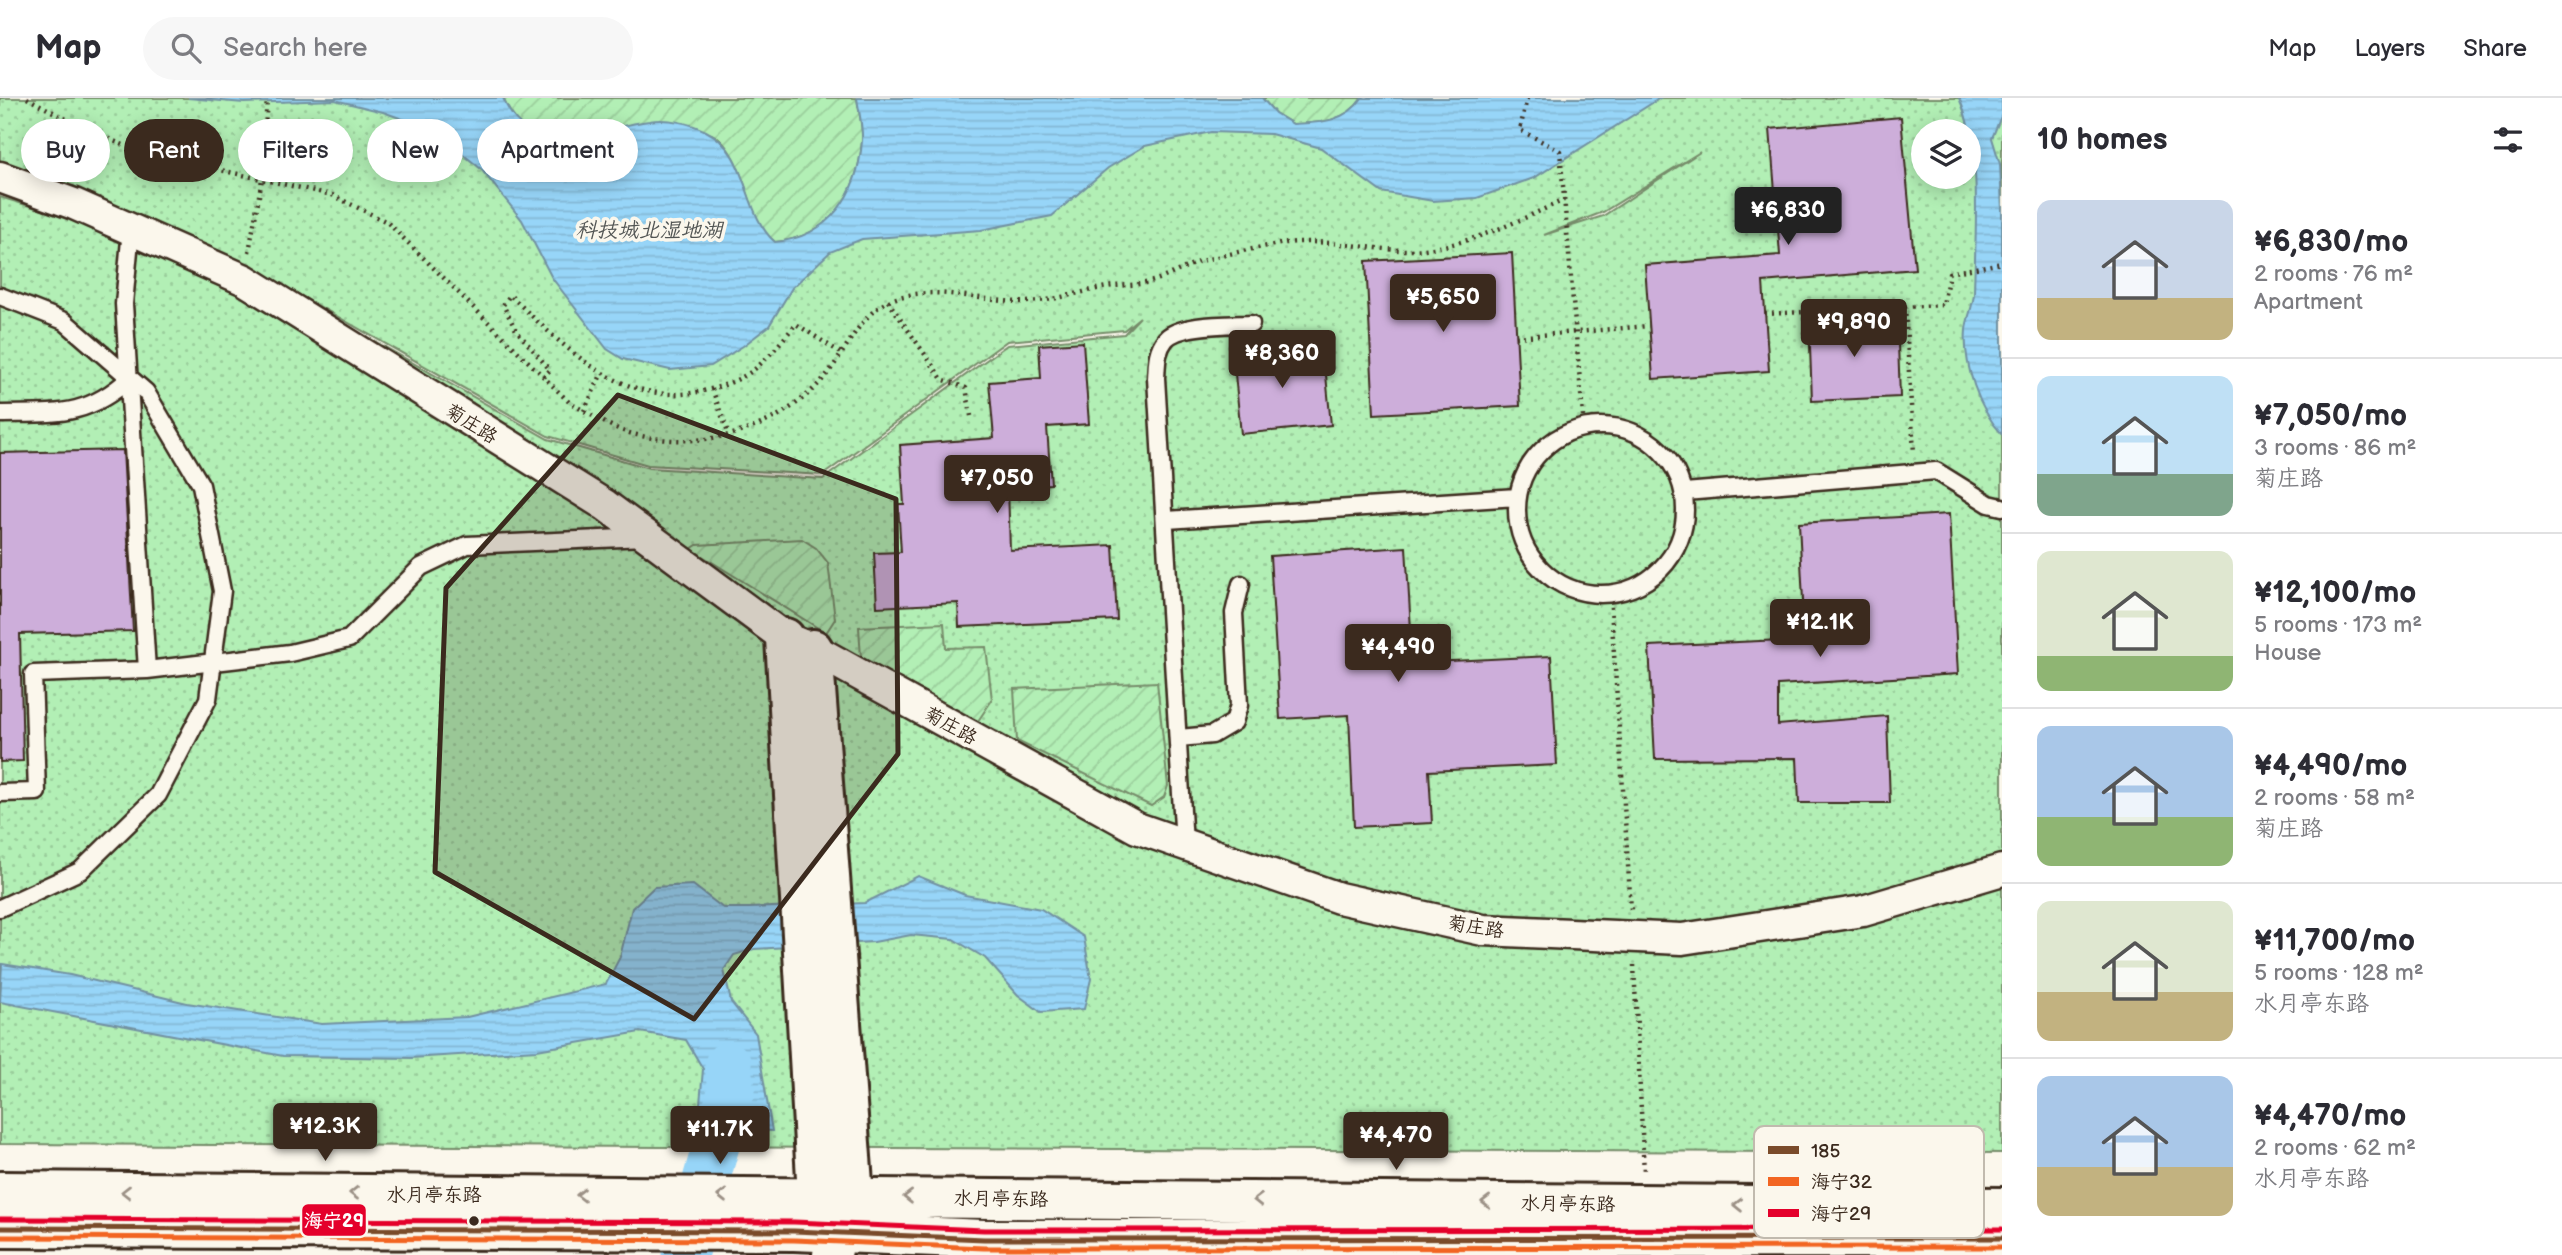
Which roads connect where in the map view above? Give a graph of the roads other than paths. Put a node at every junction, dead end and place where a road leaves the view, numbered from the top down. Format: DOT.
graph roads {
  1 [pos="0,177"];
  2 [pos="131,229"];
  3 [pos="0,296"];
  4 [pos="1251,324"];
  5 [pos="130,377"];
  6 [pos="0,414"];
  7 [pos="1685,492"];
  8 [pos="1517,497"];
  9 [pos="2002,507"];
  10 [pos="1167,520"];
  11 [pos="648,537"];
  12 [pos="1241,583"];
  13 [pos="799,644"];
  14 [pos="213,662"];
  15 [pos="147,670"];
  16 [pos="1178,738"];
  17 [pos="0,793"];
  18 [pos="1184,844"];
  19 [pos="2002,870"];
  20 [pos="0,908"];
  21 [pos="0,1191"];
  22 [pos="814,1205"];
  23 [pos="1754,1205"];
  24 [pos="1984,1207"];
  25 [pos="2002,1207"];
  26 [pos="649,1213"];
  27 [pos="0,1228"];
  28 [pos="2002,1238"];
  29 [pos="834,1244"];
  1 -- 2 [label="street, 菊庄路"];
  2 -- 5 [label="lane"];
  2 -- 11 [label="street, 菊庄路"];
  3 -- 5 [label="lane"];
  4 -- 10 [label="lane"];
  5 -- 6 [label="lane"];
  5 -- 14 [label="lane"];
  5 -- 15 [label="lane"];
  7 -- 8 [label="lane"];
  7 -- 8 [label="lane"];
  7 -- 9 [label="lane"];
  8 -- 10 [label="lane"];
  10 -- 16 [label="lane"];
  11 -- 13 [label="street, 菊庄路"];
  11 -- 14 [label="lane"];
  12 -- 16 [label="lane"];
  13 -- 18 [label="street, 菊庄路"];
  13 -- 22 [label="main road"];
  14 -- 15 [label="lane"];
  14 -- 20 [label="lane"];
  15 -- 17 [label="lane"];
  16 -- 18 [label="lane"];
  18 -- 19 [label="street, 菊庄路"];
  26 -- 21 [label="main road, 水月亭东路, one-way"];
  23 -- 22 [label="main road, 水月亭东路, one-way"];
  22 -- 26 [label="main road, 水月亭东路"];
  22 -- 29 [label="main road, 水月亭东路"];
  25 -- 24 [label="main road, 水月亭东路, one-way"];
  26 -- 27 [label="main road, 水月亭东路"];
  28 -- 29 [label="main road, 水月亭东路"];
}
